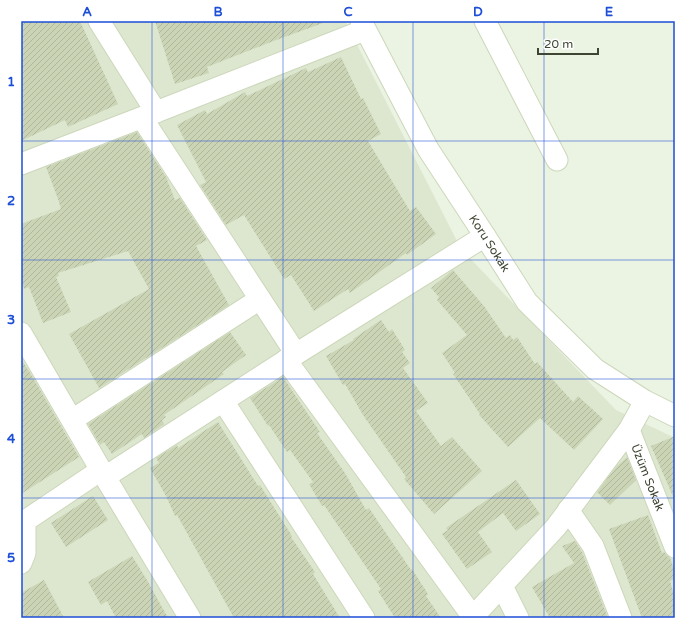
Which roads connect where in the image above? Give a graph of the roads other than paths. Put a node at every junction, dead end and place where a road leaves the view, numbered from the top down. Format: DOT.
graph roads {
  1 [pos="99,21"];
  2 [pos="484,21"];
  3 [pos="363,25"];
  4 [pos="149,115"];
  5 [pos="557,160"];
  6 [pos="21,164"];
  7 [pos="485,236"];
  8 [pos="260,299"];
  9 [pos="21,333"];
  10 [pos="291,357"];
  11 [pos="223,401"];
  12 [pos="645,401"];
  13 [pos="675,416"];
  14 [pos="72,420"];
  15 [pos="629,430"];
  16 [pos="103,474"];
  17 [pos="568,510"];
  18 [pos="675,547"];
  19 [pos="21,563"];
  20 [pos="502,586"];
  21 [pos="190,618"];
  22 [pos="364,618"];
  23 [pos="473,618"];
  24 [pos="518,618"];
  25 [pos="621,618"];
  1 -- 4 [label="street"];
  2 -- 5 [label="street"];
  3 -- 4 [label="street"];
  3 -- 7 [label="street, Koru Sokak"];
  4 -- 6 [label="street"];
  4 -- 8 [label="street"];
  7 -- 10 [label="street"];
  7 -- 12 [label="street, Koru Sokak"];
  8 -- 10 [label="street"];
  8 -- 14 [label="street"];
  9 -- 14 [label="street"];
  10 -- 11 [label="street"];
  10 -- 23 [label="street"];
  11 -- 16 [label="street"];
  11 -- 22 [label="street"];
  12 -- 13 [label="street, Koru Sokak"];
  12 -- 15 [label="street"];
  14 -- 16 [label="street"];
  15 -- 17 [label="street"];
  15 -- 18 [label="street, Üzüm Sokak"];
  16 -- 19 [label="street"];
  16 -- 21 [label="street"];
  17 -- 20 [label="street"];
  17 -- 25 [label="street"];
  20 -- 23 [label="street"];
  20 -- 24 [label="street"];
}
